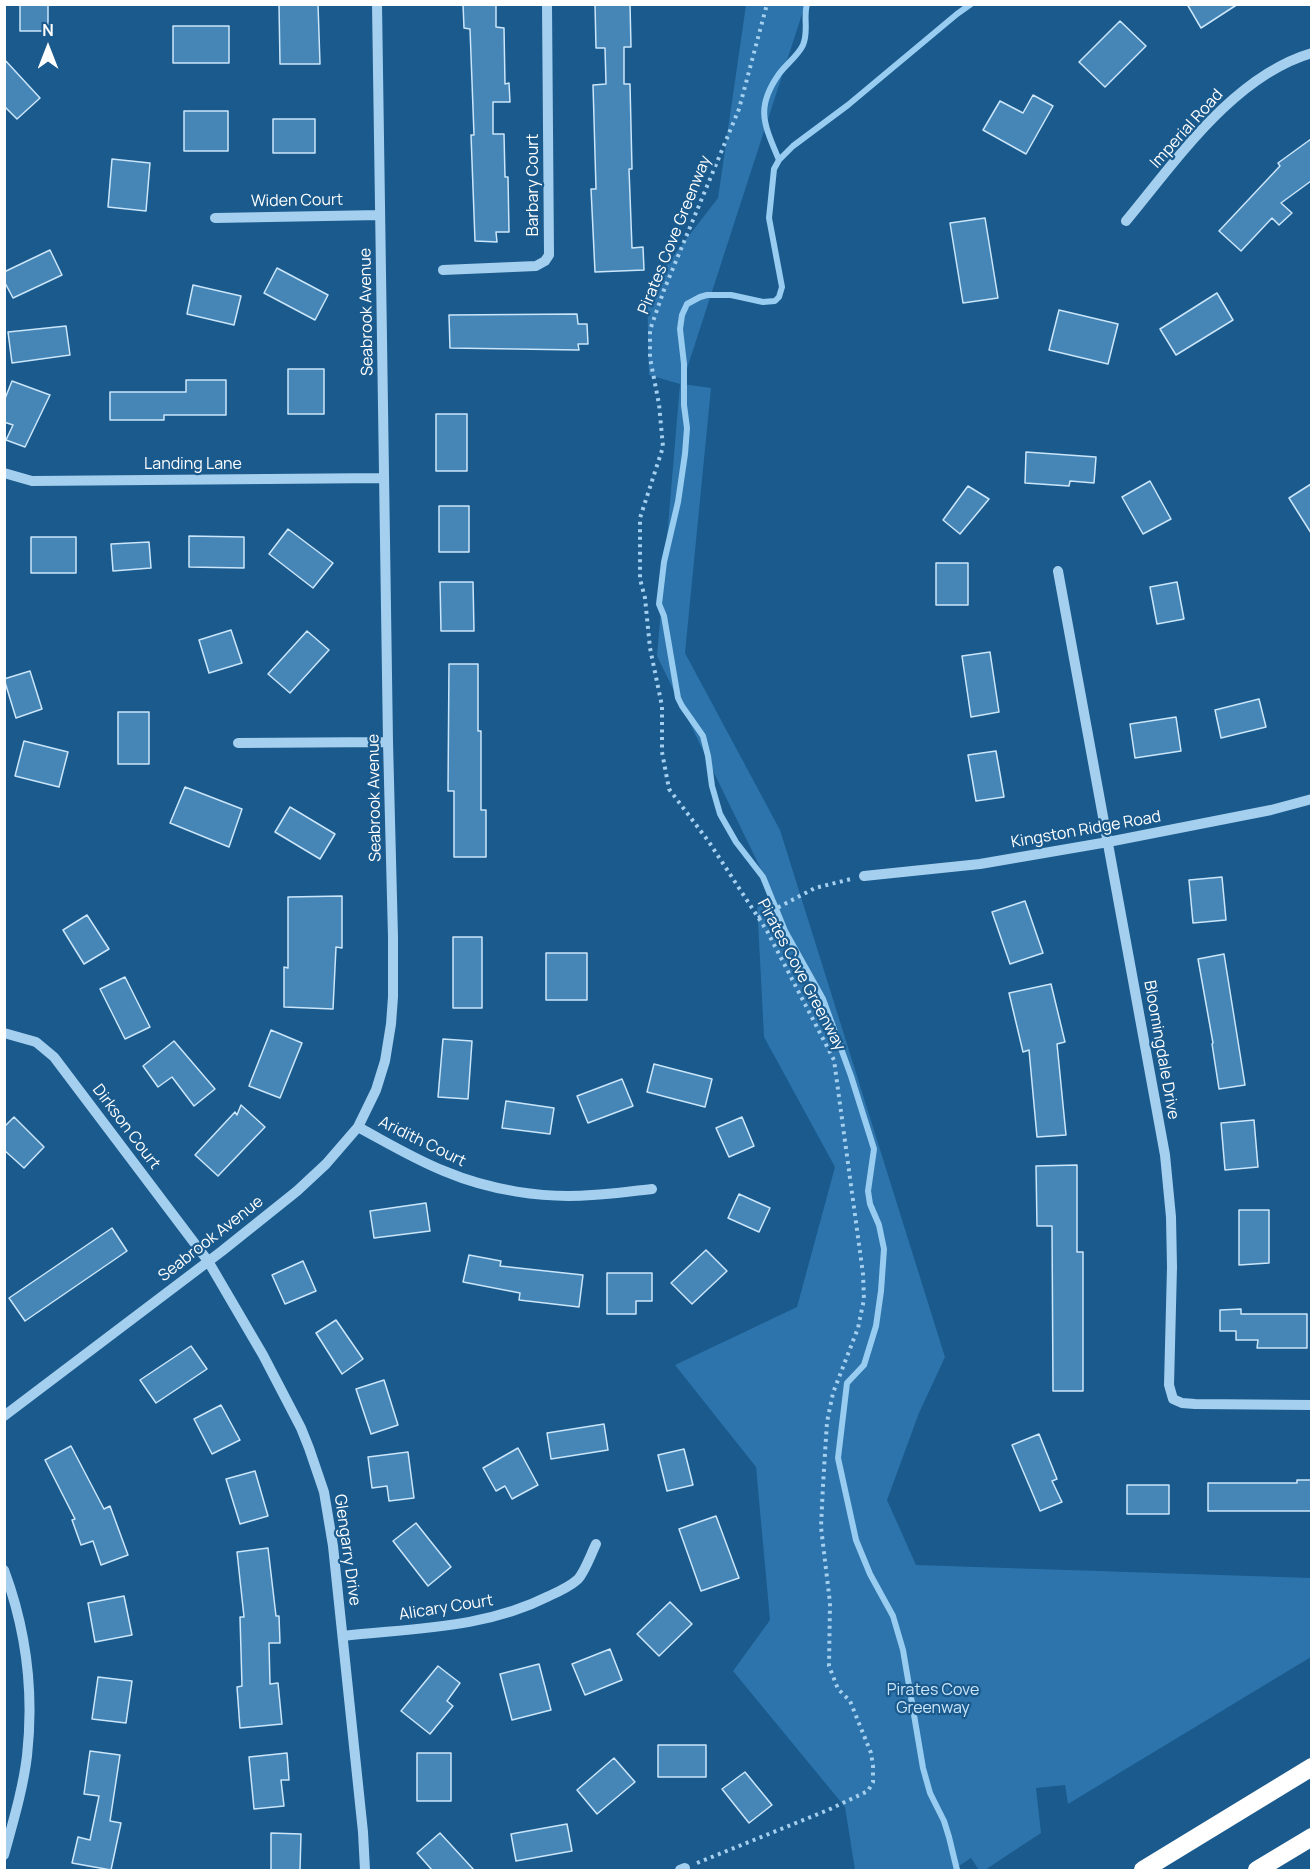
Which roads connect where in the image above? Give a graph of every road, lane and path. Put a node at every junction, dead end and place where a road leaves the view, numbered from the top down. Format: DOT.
graph roads {
  1 [pos="377,4"];
  2 [pos="547,4"];
  3 [pos="767,4"];
  4 [pos="1311,53"];
  5 [pos="380,214"];
  6 [pos="215,218"];
  7 [pos="1126,221"];
  8 [pos="443,270"];
  9 [pos="4,473"];
  10 [pos="384,478"];
  11 [pos="1058,572"];
  12 [pos="388,742"];
  13 [pos="238,743"];
  14 [pos="1311,799"];
  15 [pos="1108,842"];
  16 [pos="864,876"];
  17 [pos="758,918"];
  18 [pos="4,1033"];
  19 [pos="358,1127"];
  20 [pos="652,1189"];
  21 [pos="208,1260"];
  22 [pos="1311,1405"];
  23 [pos="4,1416"];
  24 [pos="596,1544"];
  25 [pos="4,1570"];
  26 [pos="343,1636"];
  27 [pos="1311,1767"];
  28 [pos="1311,1837"];
  29 [pos="4,1855"];
  30 [pos="682,1869"];
  31 [pos="365,1870"];
  32 [pos="1143,1870"];
  33 [pos="1257,1870"];
  1 -- 5 [label="street, Seabrook Avenue"];
  2 -- 8 [label="street, Barbary Court"];
  3 -- 17 [label="path, Pirates Cove Greenway"];
  4 -- 7 [label="street, Imperial Road"];
  5 -- 6 [label="street, Widen Court"];
  5 -- 10 [label="street, Seabrook Avenue"];
  9 -- 10 [label="street, Landing Lane"];
  10 -- 12 [label="street, Seabrook Avenue"];
  11 -- 15 [label="street, Bloomingdale Drive"];
  12 -- 13 [label="street"];
  12 -- 19 [label="street, Seabrook Avenue"];
  14 -- 15 [label="street, Kingston Ridge Road"];
  15 -- 16 [label="street, Kingston Ridge Road"];
  15 -- 22 [label="street, Bloomingdale Drive"];
  16 -- 17 [label="path"];
  17 -- 30 [label="path, Pirates Cove Greenway"];
  18 -- 21 [label="street, Dirkson Court"];
  19 -- 20 [label="street, Aridith Court"];
  19 -- 21 [label="street, Seabrook Avenue"];
  21 -- 23 [label="street, Seabrook Avenue"];
  21 -- 26 [label="street, Glengarry Drive"];
  24 -- 26 [label="street, Alicary Court"];
  25 -- 29 [label="street"];
  26 -- 31 [label="street, Glengarry Drive"];
  27 -- 32 [label="highway"];
  28 -- 33 [label="highway"];
}
